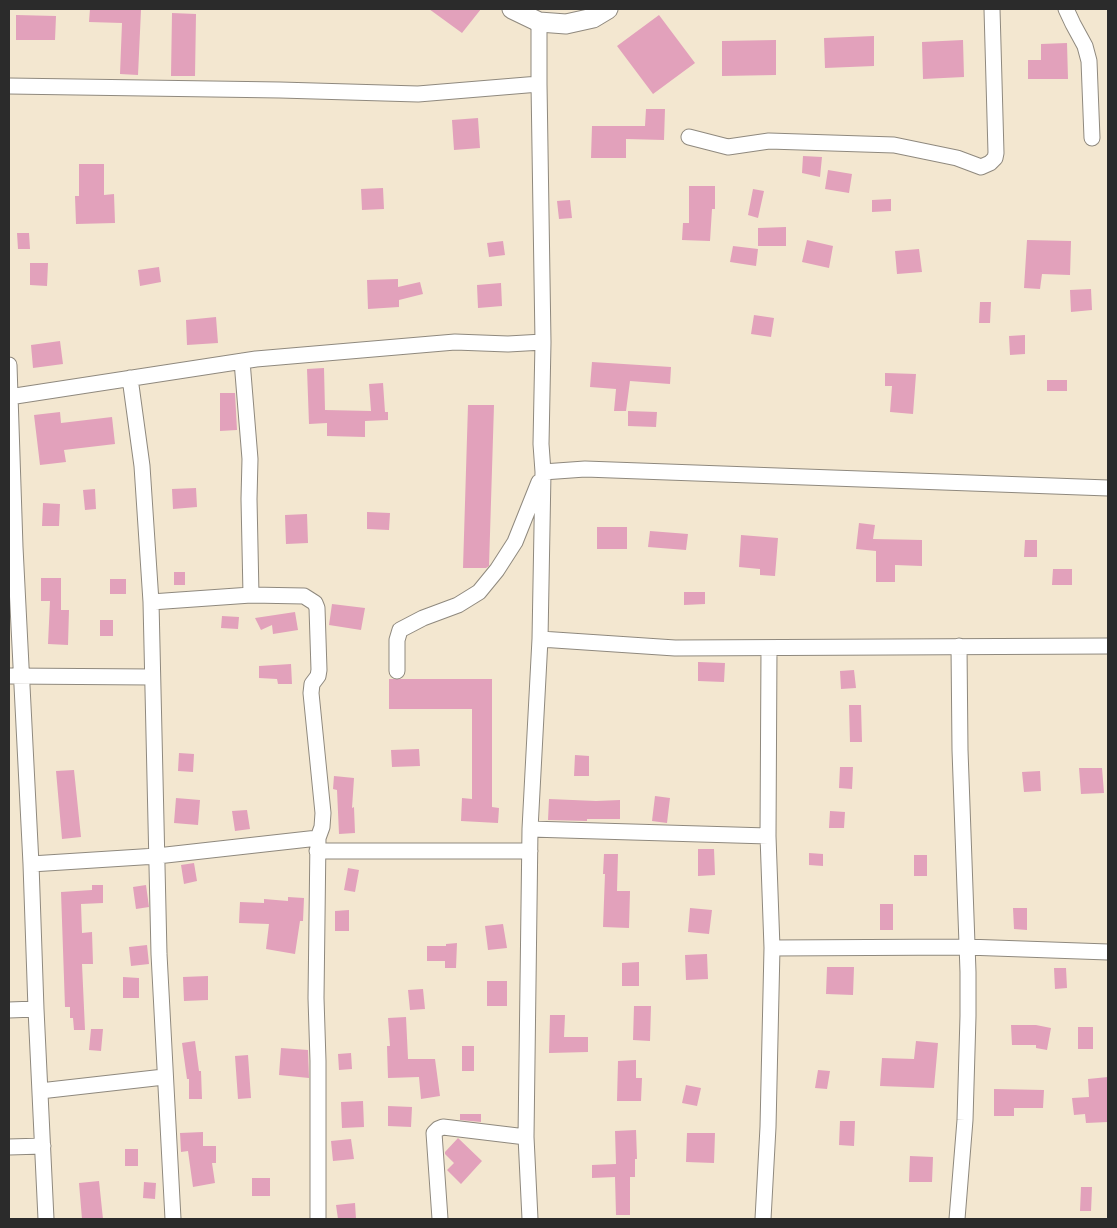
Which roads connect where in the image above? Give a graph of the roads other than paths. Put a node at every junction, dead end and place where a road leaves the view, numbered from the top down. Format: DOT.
graph roads {
  1 [pos="512,9"];
  2 [pos="608,9"];
  3 [pos="992,9"];
  4 [pos="1066,9"];
  5 [pos="539,22"];
  6 [pos="538,84"];
  7 [pos="9,86"];
  8 [pos="689,137"];
  9 [pos="1092,138"];
  10 [pos="543,342"];
  11 [pos="242,361"];
  12 [pos="9,365"];
  13 [pos="130,378"];
  14 [pos="9,397"];
  15 [pos="543,472"];
  16 [pos="1108,488"];
  17 [pos="12,547"];
  18 [pos="252,595"];
  19 [pos="151,602"];
  20 [pos="540,639"];
  21 [pos="959,646"];
  22 [pos="1108,646"];
  23 [pos="769,648"];
  24 [pos="397,671"];
  25 [pos="15,676"];
  26 [pos="151,677"];
  27 [pos="530,829"];
  28 [pos="768,836"];
  29 [pos="318,845"];
  30 [pos="530,851"];
  31 [pos="157,856"];
  32 [pos="32,864"];
  33 [pos="966,947"];
  34 [pos="772,948"];
  35 [pos="1108,952"];
  36 [pos="36,1009"];
  37 [pos="9,1010"];
  38 [pos="164,1076"];
  39 [pos="40,1091"];
  40 [pos="526,1136"];
  41 [pos="43,1146"];
  42 [pos="9,1147"];
  43 [pos="46,1219"];
  44 [pos="173,1219"];
  45 [pos="318,1219"];
  46 [pos="440,1219"];
  47 [pos="535,1219"];
  48 [pos="763,1219"];
  49 [pos="957,1219"];
  1 -- 5 [label="street"];
  2 -- 5 [label="street"];
  3 -- 8 [label="street"];
  4 -- 9 [label="street"];
  5 -- 6 [label="street"];
  6 -- 7 [label="street"];
  6 -- 10 [label="street"];
  10 -- 11 [label="street"];
  10 -- 15 [label="street"];
  11 -- 13 [label="street"];
  11 -- 18 [label="street"];
  12 -- 14 [label="street"];
  13 -- 14 [label="street"];
  13 -- 19 [label="street"];
  14 -- 17 [label="street"];
  15 -- 16 [label="street"];
  15 -- 20 [label="street"];
  15 -- 24 [label="street"];
  17 -- 25 [label="street"];
  18 -- 19 [label="street"];
  18 -- 29 [label="street"];
  19 -- 26 [label="street"];
  20 -- 23 [label="street"];
  20 -- 27 [label="street"];
  21 -- 22 [label="street"];
  21 -- 23 [label="street"];
  21 -- 33 [label="street"];
  23 -- 28 [label="street"];
  25 -- 26 [label="street"];
  25 -- 32 [label="street"];
  26 -- 31 [label="street"];
  27 -- 28 [label="street"];
  27 -- 30 [label="street"];
  28 -- 34 [label="street"];
  29 -- 30 [label="street"];
  29 -- 31 [label="street"];
  29 -- 45 [label="street"];
  30 -- 40 [label="street"];
  31 -- 32 [label="street"];
  31 -- 38 [label="street"];
  32 -- 36 [label="street"];
  33 -- 34 [label="street"];
  33 -- 35 [label="street"];
  33 -- 49 [label="street"];
  34 -- 48 [label="street"];
  36 -- 37 [label="street"];
  36 -- 39 [label="street"];
  38 -- 39 [label="street"];
  38 -- 44 [label="street"];
  39 -- 41 [label="street"];
  40 -- 46 [label="street"];
  40 -- 47 [label="street"];
  41 -- 42 [label="street"];
  41 -- 43 [label="street"];
}
